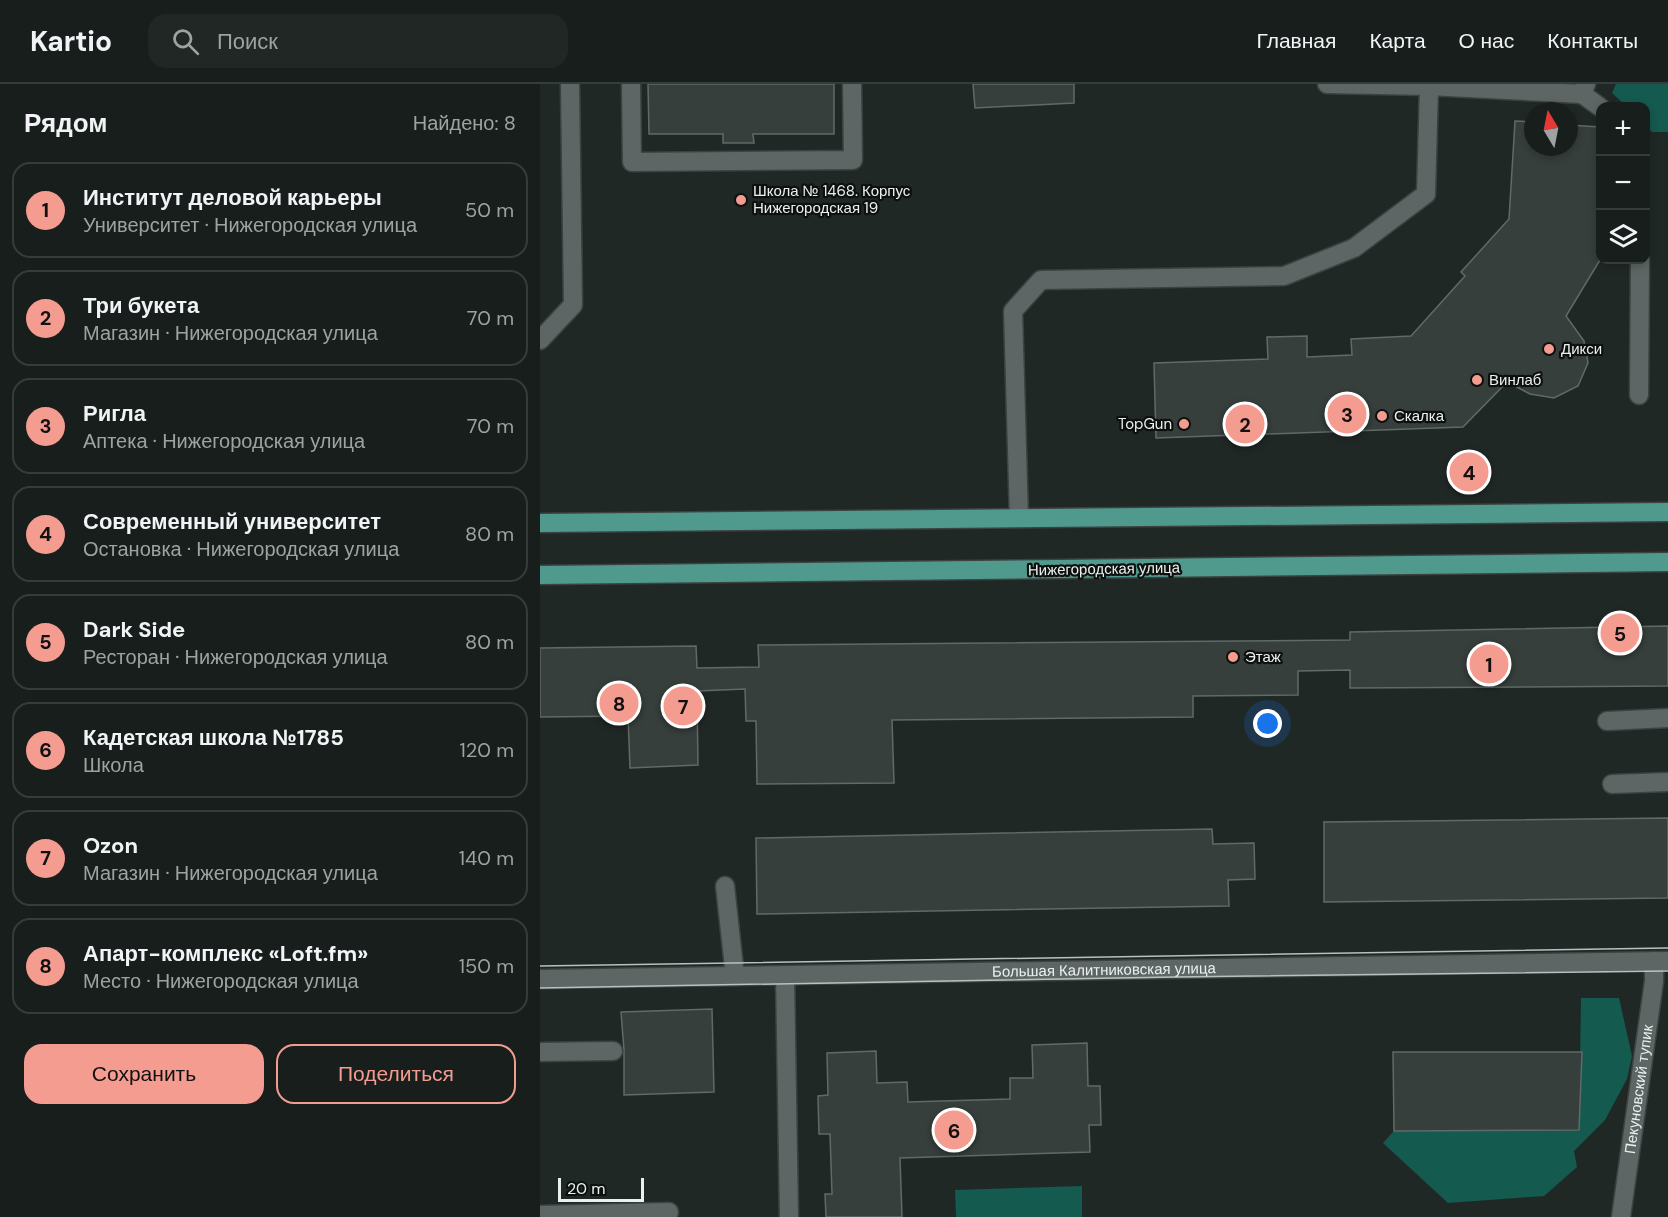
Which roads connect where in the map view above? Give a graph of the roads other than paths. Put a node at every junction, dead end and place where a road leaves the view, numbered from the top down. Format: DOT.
graph roads {
  1 [pos="570,84"];
  2 [pos="631,84"];
  3 [pos="852,84"];
  4 [pos="1327,84"];
  5 [pos="1429,86"];
  6 [pos="1584,89"];
  7 [pos="1596,102"];
  8 [pos="1640,264"];
  9 [pos="540,340"];
  10 [pos="1639,395"];
  11 [pos="1668,512"];
  12 [pos="1019,518"];
  13 [pos="540,523"];
  14 [pos="1668,562"];
  15 [pos="540,575"];
  16 [pos="1668,718"];
  17 [pos="1607,721"];
  18 [pos="1668,782"];
  19 [pos="1612,784"];
  20 [pos="725,886"];
  21 [pos="1661,961"];
  22 [pos="785,975"];
  23 [pos="735,976"];
  24 [pos="540,979"];
  25 [pos="614,1051"];
  26 [pos="540,1052"];
  27 [pos="669,1212"];
  28 [pos="540,1215"];
  29 [pos="789,1217"];
  30 [pos="1621,1217"];
  1 -- 9 [label="street"];
  2 -- 3 [label="street"];
  4 -- 5 [label="street"];
  5 -- 6 [label="street"];
  5 -- 12 [label="street"];
  6 -- 7 [label="street"];
  8 -- 10 [label="street"];
  11 -- 12 [label="main road"];
  12 -- 13 [label="main road"];
  14 -- 15 [label="main road, Нижегородская улица"];
  16 -- 17 [label="street"];
  18 -- 19 [label="street"];
  20 -- 23 [label="street"];
  21 -- 22 [label="street, Большая Калитниковская улица"];
  21 -- 30 [label="street, Пекуновский тупик"];
  22 -- 23 [label="street, Большая Калитниковская улица"];
  22 -- 29 [label="street"];
  23 -- 24 [label="street, Большая Калитниковская улица"];
  25 -- 26 [label="street"];
  27 -- 28 [label="street"];
}
